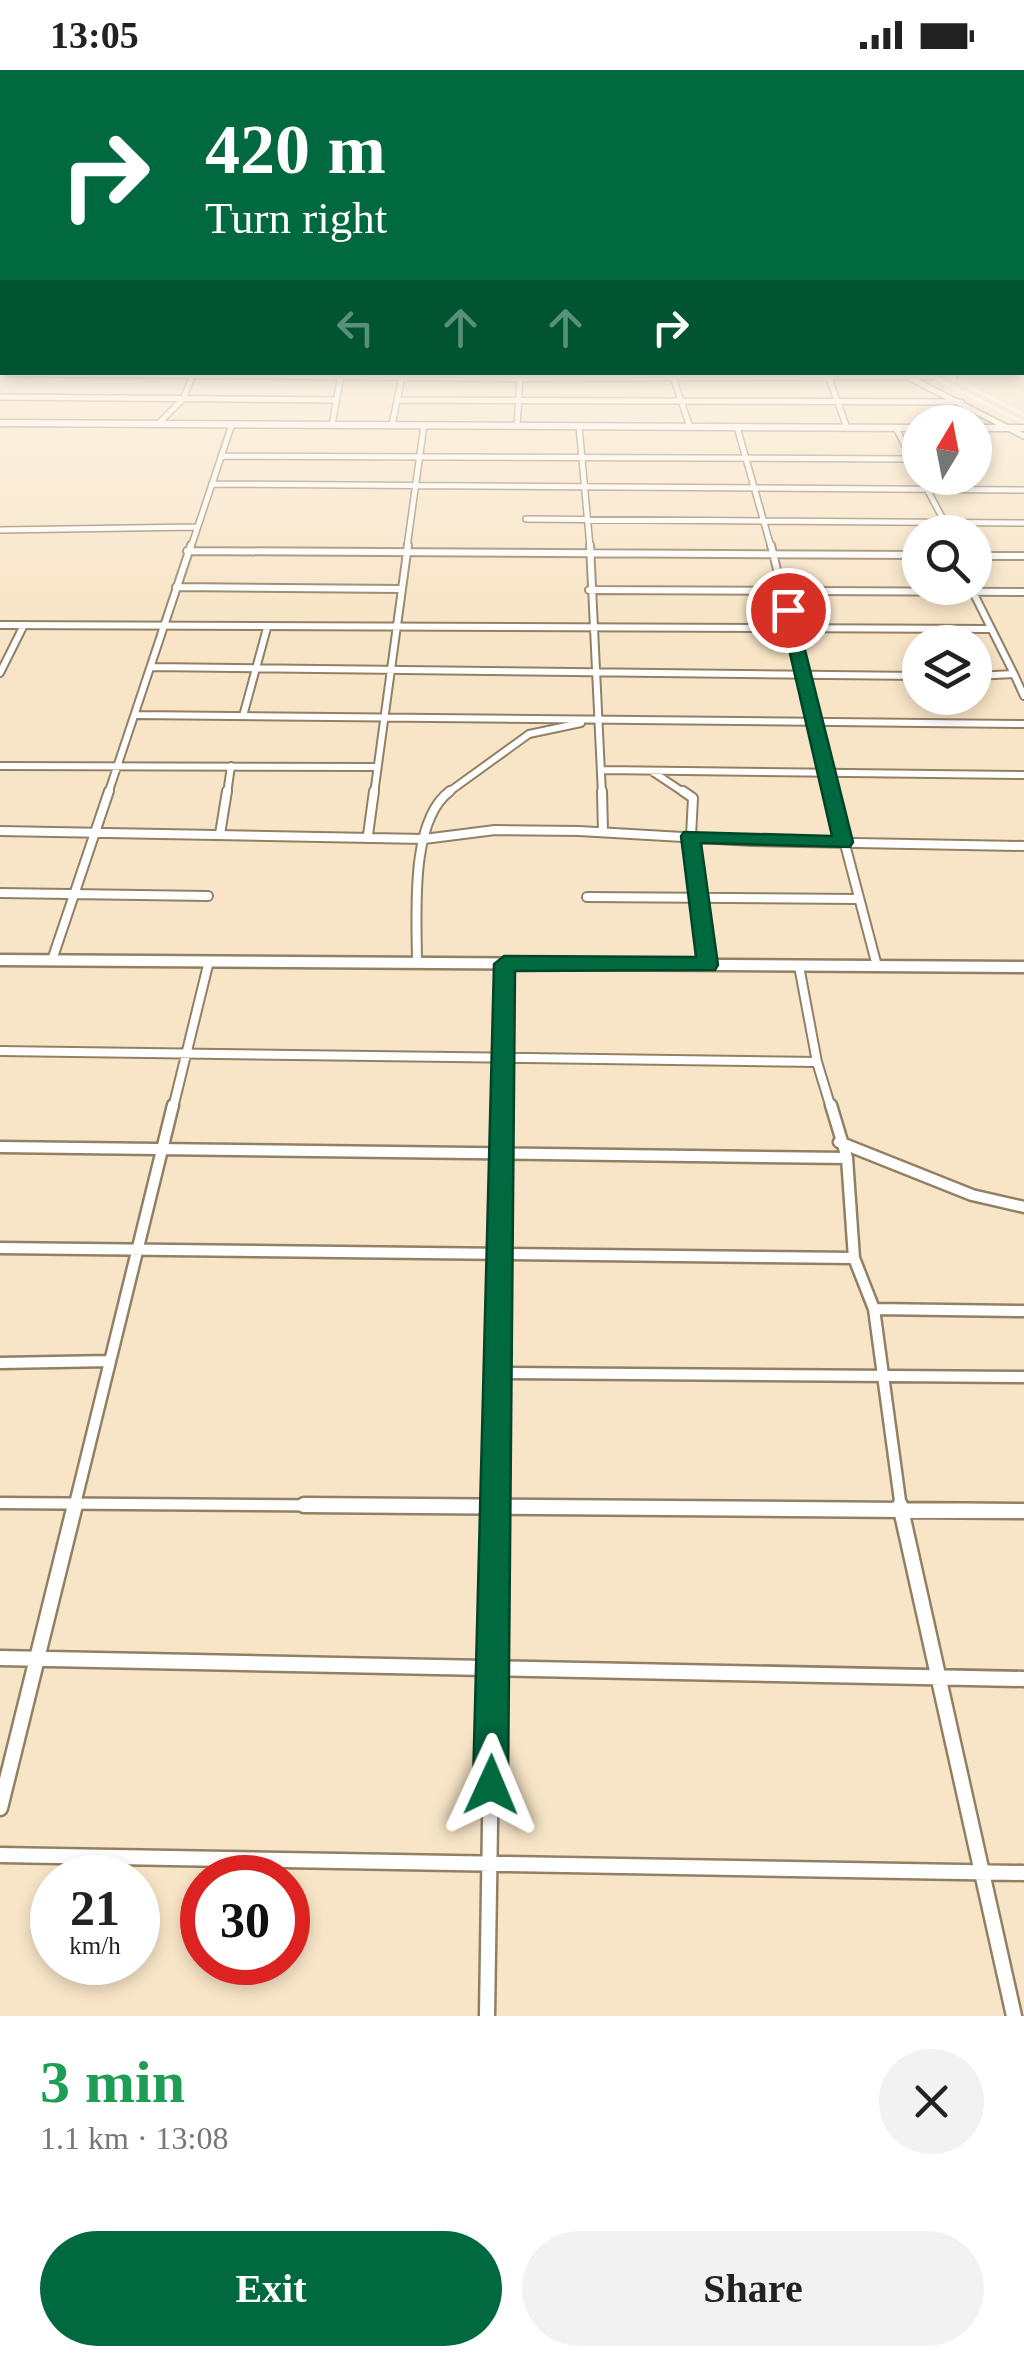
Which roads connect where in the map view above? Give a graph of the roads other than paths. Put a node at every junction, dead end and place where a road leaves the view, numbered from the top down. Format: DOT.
graph roads {
  1 [pos="226,443"];
  2 [pos="422,443"];
  3 [pos="581,443"];
  4 [pos="741,443"];
  5 [pos="221,456"];
  6 [pos="420,458"];
  7 [pos="582,458"];
  8 [pos="747,459"];
  9 [pos="902,459"];
  10 [pos="212,484"];
  11 [pos="416,487"];
  12 [pos="584,487"];
  13 [pos="756,488"];
  14 [pos="902,489"];
  15 [pos="992,490"];
  16 [pos="1024,490"];
  17 [pos="526,519"];
  18 [pos="590,520"];
  19 [pos="765,521"];
  20 [pos="902,522"];
  21 [pos="992,523"];
  22 [pos="1024,523"];
  23 [pos="196,527"];
  24 [pos="0,530"];
  25 [pos="187,551"];
  26 [pos="406,552"];
  27 [pos="592,553"];
  28 [pos="774,554"];
  29 [pos="902,555"];
  30 [pos="992,556"];
  31 [pos="1024,556"];
  32 [pos="176,587"];
  33 [pos="402,589"];
  34 [pos="782,589"];
  35 [pos="589,590"];
  36 [pos="902,590"];
  37 [pos="992,591"];
  38 [pos="1024,592"];
  39 [pos="0,626"];
  40 [pos="24,626"];
  41 [pos="163,626"];
  42 [pos="267,628"];
  43 [pos="596,629"];
  44 [pos="902,629"];
  45 [pos="396,630"];
  46 [pos="793,630"];
  47 [pos="992,633"];
  48 [pos="256,666"];
  49 [pos="152,667"];
  50 [pos="391,668"];
  51 [pos="598,670"];
  52 [pos="800,673"];
  53 [pos="0,674"];
  54 [pos="1014,674"];
  55 [pos="992,675"];
  56 [pos="902,676"];
  57 [pos="1024,696"];
  58 [pos="137,715"];
  59 [pos="243,716"];
  60 [pos="384,718"];
  61 [pos="601,720"];
  62 [pos="812,722"];
  63 [pos="1024,724"];
  64 [pos="0,766"];
  65 [pos="232,766"];
  66 [pos="118,767"];
  67 [pos="377,767"];
  68 [pos="602,770"];
  69 [pos="651,770"];
  70 [pos="827,774"];
  71 [pos="1024,775"];
  72 [pos="0,832"];
  73 [pos="603,832"];
  74 [pos="95,834"];
  75 [pos="220,834"];
  76 [pos="368,835"];
  77 [pos="690,836"];
  78 [pos="424,839"];
  79 [pos="844,842"];
  80 [pos="1024,846"];
  81 [pos="0,892"];
  82 [pos="76,892"];
  83 [pos="208,896"];
  84 [pos="587,896"];
  85 [pos="700,898"];
  86 [pos="858,898"];
  87 [pos="0,960"];
  88 [pos="52,960"];
  89 [pos="209,961"];
  90 [pos="417,963"];
  91 [pos="504,964"];
  92 [pos="708,965"];
  93 [pos="799,966"];
  94 [pos="877,966"];
  95 [pos="1024,967"];
  96 [pos="0,1051"];
  97 [pos="186,1054"];
  98 [pos="503,1058"];
  99 [pos="817,1062"];
  100 [pos="839,1142"];
  101 [pos="0,1146"];
  102 [pos="163,1148"];
  103 [pos="501,1153"];
  104 [pos="846,1158"];
  105 [pos="1024,1206"];
  106 [pos="0,1248"];
  107 [pos="138,1250"];
  108 [pos="500,1254"];
  109 [pos="854,1258"];
  110 [pos="874,1309"];
  111 [pos="1024,1311"];
  112 [pos="110,1361"];
  113 [pos="0,1363"];
  114 [pos="498,1373"];
  115 [pos="886,1375"];
  116 [pos="1024,1376"];
  117 [pos="0,1503"];
  118 [pos="75,1504"];
  119 [pos="496,1507"];
  120 [pos="901,1510"];
  121 [pos="1024,1511"];
  122 [pos="0,1658"];
  123 [pos="35,1659"];
  124 [pos="493,1668"];
  125 [pos="939,1678"];
  126 [pos="1024,1679"];
  127 [pos="0,1808"];
  128 [pos="0,1855"];
  129 [pos="490,1863"];
  130 [pos="982,1872"];
  131 [pos="1024,1873"];
  132 [pos="487,2016"];
  133 [pos="1014,2016"];
  1 -- 5 [label="street"];
  2 -- 6 [label="street"];
  3 -- 7 [label="street"];
  4 -- 8 [label="street"];
  5 -- 6 [label="street"];
  5 -- 10 [label="street"];
  6 -- 7 [label="street"];
  6 -- 11 [label="street"];
  7 -- 8 [label="street"];
  7 -- 12 [label="street"];
  8 -- 9 [label="street"];
  8 -- 13 [label="street"];
  10 -- 11 [label="street"];
  10 -- 23 [label="street"];
  11 -- 12 [label="street"];
  11 -- 26 [label="street"];
  12 -- 13 [label="street"];
  12 -- 18 [label="street"];
  13 -- 14 [label="street"];
  13 -- 19 [label="street"];
  15 -- 16 [label="street"];
  17 -- 18 [label="street"];
  18 -- 19 [label="street"];
  18 -- 27 [label="street"];
  19 -- 20 [label="street"];
  19 -- 28 [label="street"];
  21 -- 22 [label="street"];
  23 -- 24 [label="street"];
  23 -- 25 [label="street"];
  25 -- 26 [label="street"];
  25 -- 32 [label="street"];
  26 -- 27 [label="street"];
  26 -- 33 [label="street"];
  27 -- 28 [label="street"];
  27 -- 35 [label="street"];
  28 -- 29 [label="street"];
  28 -- 34 [label="street"];
  30 -- 31 [label="street"];
  32 -- 33 [label="street"];
  32 -- 41 [label="street"];
  33 -- 45 [label="street"];
  34 -- 35 [label="street"];
  34 -- 36 [label="street"];
  34 -- 46 [label="street"];
  35 -- 43 [label="street"];
  37 -- 38 [label="street"];
  39 -- 40 [label="street"];
  40 -- 41 [label="street"];
  40 -- 53 [label="street"];
  41 -- 42 [label="street"];
  41 -- 49 [label="street"];
  42 -- 45 [label="street"];
  42 -- 48 [label="street"];
  43 -- 45 [label="street"];
  43 -- 46 [label="street"];
  43 -- 51 [label="street"];
  44 -- 46 [label="street"];
  45 -- 50 [label="street"];
  46 -- 52 [label="street"];
  47 -- 54 [label="street"];
  48 -- 49 [label="street"];
  48 -- 50 [label="street"];
  48 -- 59 [label="street"];
  49 -- 58 [label="street"];
  50 -- 51 [label="street"];
  50 -- 60 [label="street"];
  51 -- 52 [label="street"];
  51 -- 61 [label="street"];
  52 -- 56 [label="street"];
  52 -- 62 [label="street"];
  54 -- 55 [label="street"];
  54 -- 57 [label="street"];
  58 -- 59 [label="street"];
  58 -- 66 [label="street"];
  59 -- 60 [label="street"];
  60 -- 61 [label="street"];
  60 -- 67 [label="street"];
  61 -- 62 [label="street"];
  61 -- 68 [label="street"];
  61 -- 78 [label="street"];
  62 -- 63 [label="street"];
  62 -- 70 [label="street"];
  64 -- 66 [label="street"];
  65 -- 66 [label="street"];
  65 -- 67 [label="street"];
  65 -- 75 [label="street"];
  66 -- 74 [label="street"];
  67 -- 76 [label="street"];
  68 -- 69 [label="street"];
  68 -- 73 [label="street"];
  69 -- 70 [label="street"];
  69 -- 77 [label="street"];
  70 -- 71 [label="street"];
  70 -- 79 [label="street"];
  72 -- 74 [label="street"];
  73 -- 77 [label="street"];
  73 -- 78 [label="street"];
  74 -- 75 [label="street"];
  74 -- 82 [label="street"];
  75 -- 76 [label="street"];
  76 -- 78 [label="street"];
  77 -- 79 [label="street"];
  77 -- 85 [label="street"];
  78 -- 90 [label="street"];
  79 -- 80 [label="street"];
  79 -- 86 [label="street"];
  81 -- 82 [label="street"];
  82 -- 83 [label="street"];
  82 -- 88 [label="street"];
  84 -- 85 [label="street"];
  85 -- 86 [label="street"];
  85 -- 92 [label="street"];
  86 -- 94 [label="street"];
  87 -- 88 [label="street"];
  88 -- 89 [label="street"];
  89 -- 90 [label="street"];
  89 -- 97 [label="street"];
  90 -- 91 [label="street"];
  91 -- 92 [label="street"];
  91 -- 98 [label="street"];
  92 -- 93 [label="street"];
  93 -- 94 [label="street"];
  93 -- 99 [label="street"];
  94 -- 95 [label="street"];
  96 -- 97 [label="street"];
  97 -- 98 [label="street"];
  97 -- 102 [label="street"];
  98 -- 99 [label="street"];
  98 -- 103 [label="street"];
  99 -- 100 [label="street"];
  100 -- 104 [label="street"];
  100 -- 105 [label="street"];
  101 -- 102 [label="street"];
  102 -- 103 [label="street"];
  102 -- 107 [label="street"];
  103 -- 104 [label="street"];
  103 -- 108 [label="street"];
  104 -- 109 [label="street"];
  106 -- 107 [label="street"];
  107 -- 108 [label="street"];
  107 -- 112 [label="street"];
  108 -- 109 [label="street"];
  108 -- 114 [label="street"];
  109 -- 110 [label="street"];
  110 -- 111 [label="street"];
  110 -- 115 [label="street"];
  112 -- 113 [label="street"];
  112 -- 118 [label="street"];
  114 -- 115 [label="street"];
  114 -- 119 [label="street"];
  115 -- 116 [label="street"];
  115 -- 120 [label="street"];
  117 -- 118 [label="street"];
  118 -- 119 [label="street"];
  118 -- 123 [label="street"];
  119 -- 120 [label="street"];
  119 -- 124 [label="street"];
  120 -- 121 [label="street"];
  120 -- 125 [label="street"];
  122 -- 123 [label="street"];
  123 -- 124 [label="street"];
  123 -- 127 [label="street"];
  124 -- 125 [label="street"];
  124 -- 129 [label="street"];
  125 -- 126 [label="street"];
  125 -- 130 [label="street"];
  128 -- 129 [label="street"];
  129 -- 130 [label="street"];
  129 -- 132 [label="street"];
  130 -- 131 [label="street"];
  130 -- 133 [label="street"];
}
